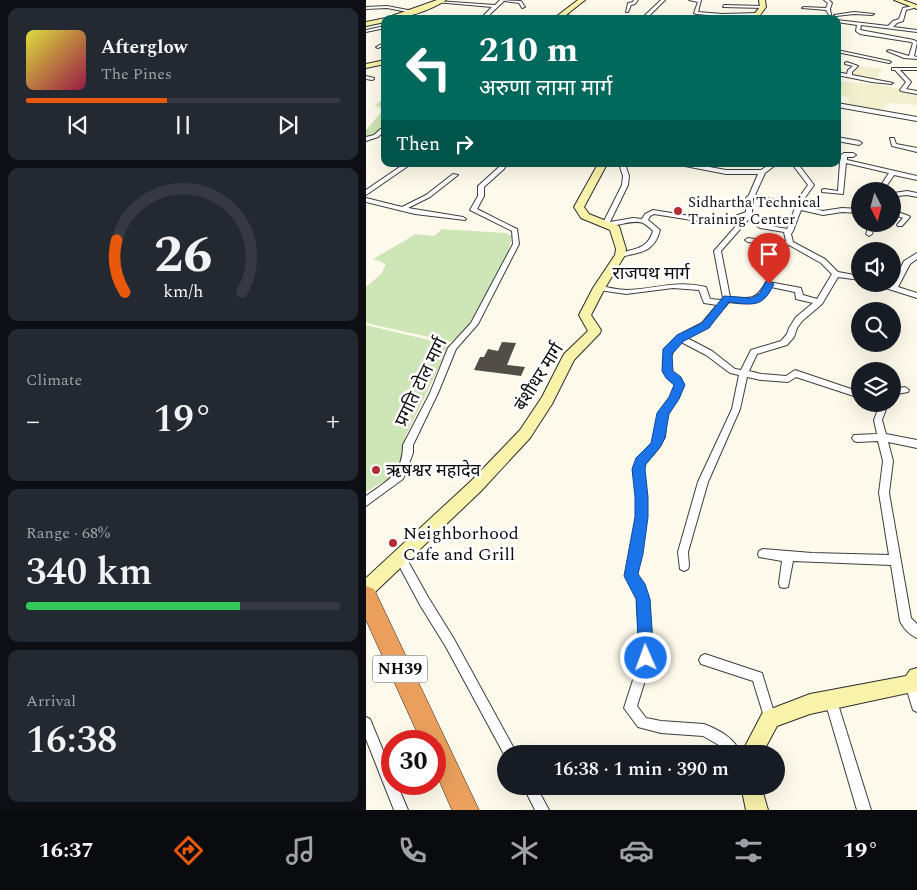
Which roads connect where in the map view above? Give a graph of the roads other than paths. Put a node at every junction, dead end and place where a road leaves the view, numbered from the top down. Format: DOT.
graph roads {
  1 [pos="503,0"];
  2 [pos="582,0"];
  3 [pos="636,0"];
  4 [pos="662,0"];
  5 [pos="691,0"];
  6 [pos="898,0"];
  7 [pos="440,1"];
  8 [pos="828,2"];
  9 [pos="763,3"];
  10 [pos="468,4"];
  11 [pos="495,6"];
  12 [pos="724,6"];
  13 [pos="523,7"];
  14 [pos="366,8"];
  15 [pos="462,8"];
  16 [pos="697,8"];
  17 [pos="709,8"];
  18 [pos="804,8"];
  19 [pos="916,8"];
  20 [pos="828,9"];
  21 [pos="627,11"];
  22 [pos="413,12"];
  23 [pos="872,14"];
  24 [pos="403,15"];
  25 [pos="486,15"];
  26 [pos="561,15"];
  27 [pos="647,15"];
  28 [pos="722,15"];
  29 [pos="757,15"];
  30 [pos="830,15"];
  31 [pos="836,15"];
  32 [pos="841,21"];
  33 [pos="859,23"];
  34 [pos="376,25"];
  35 [pos="890,27"];
  36 [pos="366,31"];
  37 [pos="917,31"];
  38 [pos="862,33"];
  39 [pos="378,34"];
  40 [pos="862,40"];
  41 [pos="381,45"];
  42 [pos="378,47"];
  43 [pos="915,50"];
  44 [pos="889,51"];
  45 [pos="841,52"];
  46 [pos="911,58"];
  47 [pos="889,62"];
  48 [pos="381,63"];
  49 [pos="847,63"];
  50 [pos="366,66"];
  51 [pos="896,69"];
  52 [pos="917,69"];
  53 [pos="366,72"];
  54 [pos="841,74"];
  55 [pos="848,76"];
  56 [pos="366,77"];
  57 [pos="372,79"];
  58 [pos="891,82"];
  59 [pos="917,93"];
  60 [pos="841,106"];
  61 [pos="845,106"];
  62 [pos="841,110"];
  63 [pos="917,119"];
  64 [pos="381,131"];
  65 [pos="892,139"];
  66 [pos="366,140"];
  67 [pos="841,140"];
  68 [pos="859,142"];
  69 [pos="917,150"];
  70 [pos="853,155"];
  71 [pos="841,159"];
  72 [pos="841,160"];
  73 [pos="404,167"];
  74 [pos="502,167"];
  75 [pos="600,167"];
  76 [pos="623,167"];
  77 [pos="700,167"];
  78 [pos="770,167"];
  79 [pos="797,167"];
  80 [pos="840,167"];
  81 [pos="762,172"];
  82 [pos="892,173"];
  83 [pos="455,174"];
  84 [pos="917,178"];
  85 [pos="366,181"];
  86 [pos="886,182"];
  87 [pos="378,184"];
  88 [pos="824,191"];
  89 [pos="366,193"];
  90 [pos="901,194"];
  91 [pos="917,195"];
  92 [pos="752,196"];
  93 [pos="366,200"];
  94 [pos="404,208"];
  95 [pos="798,208"];
  96 [pos="851,210"];
  97 [pos="749,213"];
  98 [pos="901,215"];
  99 [pos="463,219"];
  100 [pos="644,221"];
  101 [pos="607,223"];
  102 [pos="901,224"];
  103 [pos="760,226"];
  104 [pos="790,231"];
  105 [pos="748,240"];
  106 [pos="790,243"];
  107 [pos="620,255"];
  108 [pos="917,255"];
  109 [pos="836,274"];
  110 [pos="901,275"];
  111 [pos="851,276"];
  112 [pos="599,288"];
  113 [pos="901,290"];
  114 [pos="917,296"];
  115 [pos="725,301"];
  116 [pos="819,302"];
  117 [pos="680,338"];
  118 [pos="743,375"];
  119 [pos="905,390"];
  120 [pos="901,391"];
  121 [pos="851,392"];
  122 [pos="881,412"];
  123 [pos="883,437"];
  124 [pos="857,438"];
  125 [pos="917,444"];
  126 [pos="366,502"];
  127 [pos="763,554"];
  128 [pos="400,557"];
  129 [pos="788,557"];
  130 [pos="895,560"];
  131 [pos="684,566"];
  132 [pos="784,583"];
  133 [pos="366,589"];
  134 [pos="368,611"];
  135 [pos="917,632"];
  136 [pos="705,660"];
  137 [pos="914,681"];
  138 [pos="830,701"];
  139 [pos="917,706"];
  140 [pos="770,718"];
  141 [pos="366,723"];
  142 [pos="428,730"];
  143 [pos="506,745"];
  144 [pos="729,745"];
  145 [pos="756,745"];
  146 [pos="446,768"];
  147 [pos="534,795"];
  148 [pos="753,795"];
  149 [pos="401,810"];
  150 [pos="466,810"];
  151 [pos="542,810"];
  152 [pos="757,810"];
  153 [pos="864,810"];
  1 -- 11 [label="street"];
  1 -- 13 [label="street"];
  2 -- 26 [label="main road"];
  3 -- 21 [label="street"];
  4 -- 27 [label="street"];
  5 -- 16 [label="street"];
  6 -- 19 [label="main road"];
  7 -- 10 [label="street"];
  7 -- 22 [label="main road"];
  8 -- 20 [label="street"];
  8 -- 31 [label="street"];
  9 -- 12 [label="street"];
  9 -- 29 [label="main road"];
  10 -- 11 [label="street"];
  10 -- 15 [label="street"];
  11 -- 25 [label="street"];
  14 -- 22 [label="street"];
  16 -- 17 [label="street"];
  16 -- 28 [label="street"];
  18 -- 20 [label="street"];
  19 -- 35 [label="street"];
  20 -- 30 [label="street"];
  22 -- 24 [label="main road"];
  23 -- 31 [label="street"];
  32 -- 33 [label="street"];
  33 -- 35 [label="street"];
  33 -- 38 [label="street"];
  34 -- 36 [label="street"];
  34 -- 39 [label="street"];
  35 -- 37 [label="street"];
  38 -- 40 [label="street"];
  38 -- 43 [label="street"];
  41 -- 42 [label="street"];
  43 -- 46 [label="street"];
  44 -- 46 [label="street"];
  45 -- 47 [label="street"];
  46 -- 47 [label="street"];
  47 -- 51 [label="street"];
  48 -- 50 [label="main road"];
  49 -- 55 [label="street"];
  50 -- 53 [label="street"];
  51 -- 52 [label="street"];
  51 -- 59 [label="street"];
  54 -- 55 [label="street"];
  55 -- 58 [label="street"];
  56 -- 57 [label="street"];
  60 -- 61 [label="street"];
  61 -- 62 [label="street"];
  61 -- 63 [label="street"];
  64 -- 66 [label="street"];
  65 -- 69 [label="street"];
  67 -- 68 [label="street"];
  70 -- 71 [label="street"];
  72 -- 82 [label="street"];
  73 -- 87 [label="street"];
  74 -- 126 [label="street, प्रगति टोल मार्ग"];
  75 -- 101 [label="main road"];
  76 -- 101 [label="street"];
  77 -- 81 [label="street"];
  78 -- 81 [label="street"];
  79 -- 95 [label="street"];
  80 -- 88 [label="street"];
  81 -- 92 [label="street"];
  82 -- 84 [label="street"];
  82 -- 86 [label="street"];
  83 -- 94 [label="street"];
  85 -- 87 [label="street"];
  87 -- 89 [label="street"];
  90 -- 91 [label="street"];
  92 -- 95 [label="street"];
  92 -- 97 [label="street"];
  93 -- 94 [label="street"];
  94 -- 99 [label="street"];
  95 -- 96 [label="street"];
  95 -- 104 [label="street"];
  97 -- 100 [label="street"];
  97 -- 115 [label="street"];
  98 -- 102 [label="street"];
  100 -- 101 [label="street"];
  100 -- 107 [label="street"];
  101 -- 107 [label="main road"];
  103 -- 104 [label="street"];
  104 -- 106 [label="street"];
  105 -- 106 [label="street"];
  106 -- 109 [label="street"];
  107 -- 112 [label="main road, बंशीधर मार्ग"];
  108 -- 110 [label="street"];
  109 -- 111 [label="street"];
  109 -- 116 [label="street"];
  112 -- 115 [label="street, राजपथ मार्ग"];
  112 -- 128 [label="main road, बंशीधर मार्ग"];
  113 -- 114 [label="street"];
  115 -- 116 [label="street, राजपथ मार्ग"];
  115 -- 117 [label="street"];
  116 -- 118 [label="street"];
  117 -- 118 [label="street"];
  117 -- 144 [label="street"];
  118 -- 121 [label="street"];
  118 -- 131 [label="street"];
  119 -- 120 [label="street"];
  122 -- 123 [label="street"];
  123 -- 124 [label="street"];
  123 -- 125 [label="street"];
  123 -- 130 [label="street"];
  127 -- 129 [label="street"];
  128 -- 133 [label="main road, बंशीधर मार्ग"];
  128 -- 143 [label="street"];
  129 -- 130 [label="street"];
  129 -- 132 [label="street"];
  130 -- 135 [label="street"];
  134 -- 142 [label="highway, NH39"];
  136 -- 140 [label="street"];
  137 -- 138 [label="main road"];
  137 -- 139 [label="street"];
  138 -- 140 [label="main road"];
  138 -- 153 [label="street"];
  140 -- 145 [label="main road"];
  141 -- 149 [label="street"];
  146 -- 150 [label="highway, NH39"];
  147 -- 151 [label="street"];
  148 -- 152 [label="main road"];
}
